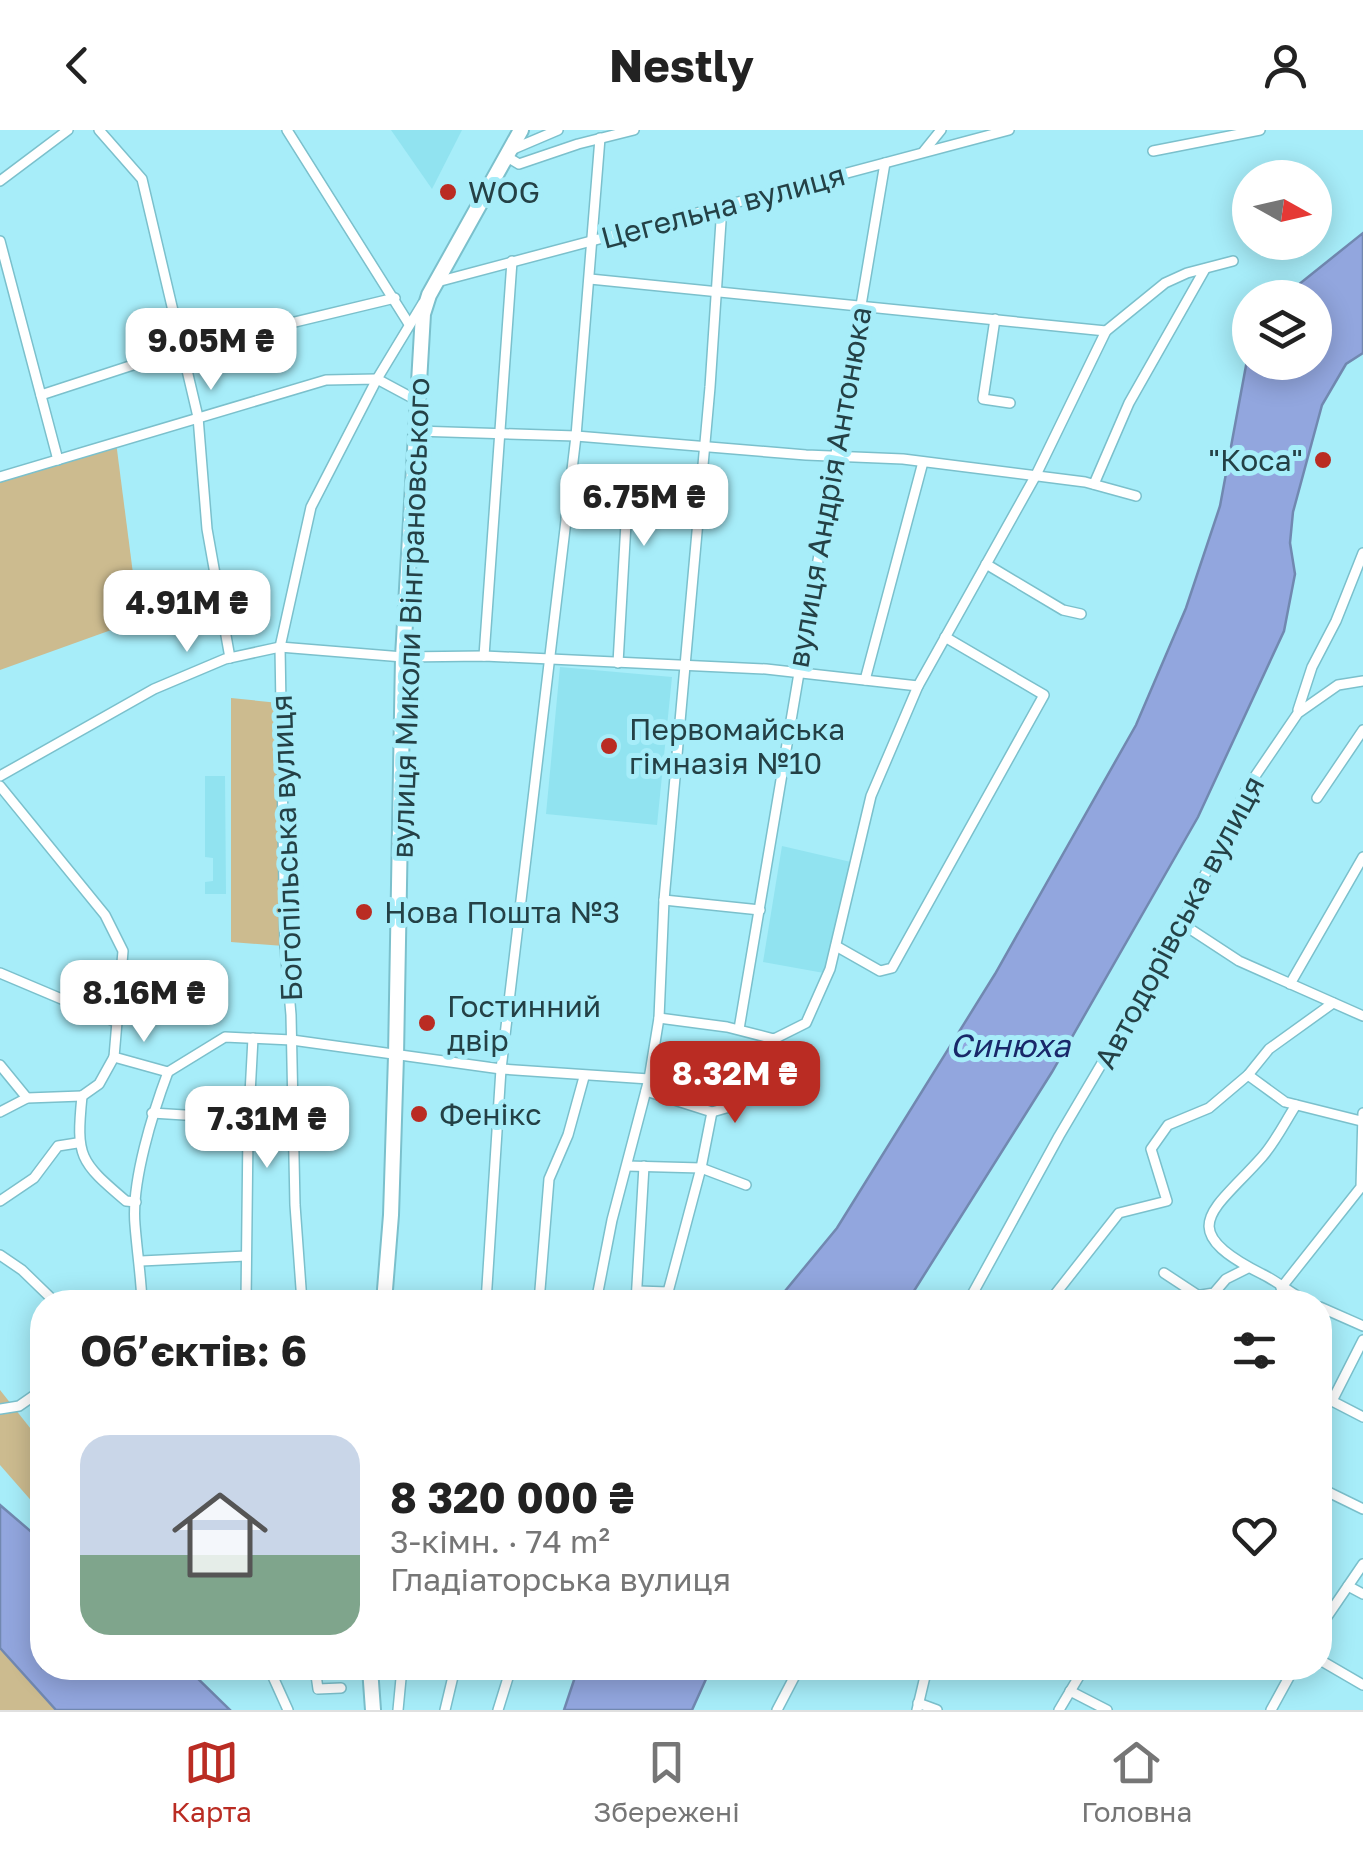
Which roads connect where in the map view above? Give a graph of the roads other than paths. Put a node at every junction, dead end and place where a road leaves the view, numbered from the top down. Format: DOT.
graph roads {
  1 [pos="68,130"];
  2 [pos="100,130"];
  3 [pos="287,130"];
  4 [pos="521,130"];
  5 [pos="558,130"];
  6 [pos="634,130"];
  7 [pos="941,130"];
  8 [pos="1009,130"];
  9 [pos="1260,130"];
  10 [pos="1248,131"];
  11 [pos="600,138"];
  12 [pos="1153,150"];
  13 [pos="923,152"];
  14 [pos="509,153"];
  15 [pos="885,163"];
  16 [pos="0,181"];
  17 [pos="722,206"];
  18 [pos="593,240"];
  19 [pos="0,241"];
  20 [pos="512,261"];
  21 [pos="1233,262"];
  22 [pos="1206,268"];
  23 [pos="590,278"];
  24 [pos="433,288"];
  25 [pos="716,293"];
  26 [pos="395,298"];
  27 [pos="860,306"];
  28 [pos="994,319"];
  29 [pos="409,324"];
  30 [pos="1106,331"];
  31 [pos="182,349"];
  32 [pos="377,378"];
  33 [pos="41,395"];
  34 [pos="418,401"];
  35 [pos="1010,403"];
  36 [pos="198,418"];
  37 [pos="416,430"];
  38 [pos="501,435"];
  39 [pos="576,436"];
  40 [pos="705,447"];
  41 [pos="833,456"];
  42 [pos="58,460"];
  43 [pos="923,462"];
  44 [pos="1036,475"];
  45 [pos="0,477"];
  46 [pos="1094,484"];
  47 [pos="1136,496"];
  48 [pos="566,518"];
  49 [pos="1363,553"];
  50 [pos="986,564"];
  51 [pos="1081,614"];
  52 [pos="945,638"];
  53 [pos="280,647"];
  54 [pos="403,656"];
  55 [pos="484,656"];
  56 [pos="230,658"];
  57 [pos="550,659"];
  58 [pos="618,663"];
  59 [pos="684,665"];
  60 [pos="797,672"];
  61 [pos="864,680"];
  62 [pos="1363,681"];
  63 [pos="918,686"];
  64 [pos="1298,712"];
  65 [pos="1363,730"];
  66 [pos="0,776"];
  67 [pos="0,786"];
  68 [pos="1317,798"];
  69 [pos="1363,857"];
  70 [pos="664,900"];
  71 [pos="760,910"];
  72 [pos="1181,923"];
  73 [pos="836,946"];
  74 [pos="0,973"];
  75 [pos="1290,984"];
  76 [pos="1332,1003"];
  77 [pos="1363,1016"];
  78 [pos="659,1018"];
  79 [pos="116,1022"];
  80 [pos="739,1029"];
  81 [pos="254,1038"];
  82 [pos="774,1039"];
  83 [pos="292,1040"];
  84 [pos="396,1056"];
  85 [pos="114,1057"];
  86 [pos="0,1065"];
  87 [pos="502,1069"];
  88 [pos="168,1072"];
  89 [pos="1248,1076"];
  90 [pos="584,1077"];
  91 [pos="649,1080"];
  92 [pos="12,1083"];
  93 [pos="0,1089"];
  94 [pos="646,1091"];
  95 [pos="82,1096"];
  96 [pos="27,1098"];
  97 [pos="1296,1105"];
  98 [pos="0,1112"];
  99 [pos="152,1112"];
  100 [pos="712,1112"];
  101 [pos="1362,1117"];
  102 [pos="249,1119"];
  103 [pos="77,1143"];
  104 [pos="627,1166"];
  105 [pos="644,1166"];
  106 [pos="702,1168"];
  107 [pos="746,1185"];
  108 [pos="1362,1187"];
  109 [pos="0,1201"];
  110 [pos="136,1202"];
  111 [pos="0,1256"];
  112 [pos="246,1256"];
  113 [pos="141,1261"];
  114 [pos="1248,1268"];
  115 [pos="1164,1273"];
  116 [pos="1282,1288"];
  117 [pos="43,1290"];
  118 [pos="142,1290"];
  119 [pos="246,1290"];
  120 [pos="301,1290"];
  121 [pos="385,1290"];
  122 [pos="487,1290"];
  123 [pos="540,1290"];
  124 [pos="598,1290"];
  125 [pos="638,1290"];
  126 [pos="669,1290"];
  127 [pos="975,1290"];
  128 [pos="1059,1290"];
  129 [pos="1194,1290"];
  130 [pos="1215,1290"];
  131 [pos="1284,1290"];
  132 [pos="1332,1312"];
  133 [pos="1363,1326"];
  134 [pos="1363,1340"];
  135 [pos="30,1398"];
  136 [pos="0,1409"];
  137 [pos="1363,1416"];
  138 [pos="1332,1494"];
  139 [pos="1363,1509"];
  140 [pos="1363,1564"];
  141 [pos="1348,1586"];
  142 [pos="1363,1594"];
  143 [pos="1332,1609"];
  144 [pos="1332,1667"];
  145 [pos="274,1680"];
  146 [pos="317,1680"];
  147 [pos="371,1680"];
  148 [pos="401,1680"];
  149 [pos="452,1680"];
  150 [pos="507,1680"];
  151 [pos="792,1680"];
  152 [pos="924,1680"];
  153 [pos="1077,1680"];
  154 [pos="1287,1680"];
  155 [pos="1363,1685"];
  156 [pos="341,1688"];
  157 [pos="1070,1691"];
  158 [pos="918,1706"];
  159 [pos="288,1710"];
  160 [pos="373,1710"];
  161 [pos="398,1710"];
  162 [pos="444,1710"];
  163 [pos="498,1710"];
  164 [pos="776,1710"];
  165 [pos="937,1710"];
  166 [pos="1059,1710"];
  167 [pos="1106,1710"];
  168 [pos="1271,1710"];
  1 -- 16 [label="street"];
  2 -- 31 [label="street"];
  3 -- 26 [label="street"];
  4 -- 14 [label="main road, Богопільська вулиця"];
  5 -- 14 [label="street"];
  6 -- 11 [label="street"];
  7 -- 13 [label="street"];
  8 -- 13 [label="street, Цегельна вулиця"];
  9 -- 10 [label="street"];
  10 -- 12 [label="street"];
  11 -- 14 [label="street"];
  11 -- 18 [label="street"];
  13 -- 15 [label="street, Цегельна вулиця"];
  14 -- 24 [label="main road, Богопільська вулиця"];
  15 -- 17 [label="street, Цегельна вулиця"];
  15 -- 27 [label="street, вулиця Андрія Антонюка"];
  17 -- 18 [label="street, Цегельна вулиця"];
  17 -- 25 [label="street"];
  18 -- 20 [label="street, Цегельна вулиця"];
  18 -- 23 [label="street"];
  19 -- 33 [label="street"];
  20 -- 24 [label="street, Цегельна вулиця"];
  20 -- 38 [label="street"];
  21 -- 22 [label="street"];
  22 -- 30 [label="street"];
  22 -- 46 [label="street"];
  23 -- 25 [label="street"];
  23 -- 39 [label="street"];
  24 -- 29 [label="street, Богопільська вулиця"];
  24 -- 34 [label="main road, вулиця Миколи Вінграновського"];
  25 -- 27 [label="street"];
  25 -- 40 [label="street"];
  26 -- 29 [label="street"];
  26 -- 31 [label="street"];
  27 -- 28 [label="street"];
  27 -- 41 [label="street, вулиця Андрія Антонюка"];
  28 -- 30 [label="street"];
  28 -- 35 [label="street"];
  29 -- 32 [label="street, Богопільська вулиця"];
  30 -- 44 [label="street"];
  31 -- 33 [label="street"];
  31 -- 36 [label="street"];
  32 -- 34 [label="street"];
  32 -- 36 [label="street"];
  32 -- 53 [label="street, Богопільська вулиця"];
  33 -- 42 [label="street"];
  34 -- 37 [label="main road, вулиця Миколи Вінграновського"];
  36 -- 42 [label="street"];
  36 -- 56 [label="street"];
  37 -- 38 [label="street"];
  37 -- 54 [label="main road, вулиця Миколи Вінграновського"];
  38 -- 39 [label="street"];
  38 -- 55 [label="street"];
  39 -- 40 [label="street"];
  39 -- 48 [label="street"];
  40 -- 41 [label="street"];
  40 -- 59 [label="street"];
  41 -- 43 [label="street"];
  41 -- 60 [label="street, вулиця Андрія Антонюка"];
  42 -- 45 [label="street"];
  43 -- 44 [label="street"];
  43 -- 61 [label="street"];
  44 -- 46 [label="street"];
  44 -- 50 [label="street"];
  46 -- 47 [label="street"];
  48 -- 57 [label="street"];
  48 -- 58 [label="street"];
  49 -- 64 [label="street"];
  50 -- 51 [label="street"];
  50 -- 52 [label="street"];
  52 -- 63 [label="street"];
  52 -- 73 [label="street"];
  53 -- 54 [label="street"];
  53 -- 56 [label="street"];
  53 -- 83 [label="street, Богопільська вулиця"];
  54 -- 55 [label="street"];
  54 -- 84 [label="main road, вулиця Миколи Вінграновського"];
  55 -- 57 [label="street"];
  56 -- 66 [label="street"];
  57 -- 58 [label="street"];
  57 -- 87 [label="street"];
  58 -- 59 [label="street"];
  59 -- 60 [label="street"];
  59 -- 70 [label="street"];
  60 -- 61 [label="street"];
  60 -- 71 [label="street, вулиця Андрія Антонюка"];
  61 -- 63 [label="street"];
  62 -- 64 [label="street, Автодорівська вулиця"];
  63 -- 73 [label="street"];
  64 -- 72 [label="street, Автодорівська вулиця"];
  65 -- 68 [label="street"];
  67 -- 79 [label="street"];
  69 -- 75 [label="street"];
  70 -- 71 [label="street"];
  70 -- 78 [label="street"];
  71 -- 80 [label="street, вулиця Андрія Антонюка"];
  72 -- 75 [label="street"];
  72 -- 127 [label="street, Автодорівська вулиця"];
  73 -- 82 [label="street"];
  74 -- 79 [label="street"];
  75 -- 76 [label="street"];
  76 -- 77 [label="street"];
  76 -- 89 [label="street"];
  78 -- 80 [label="street"];
  78 -- 91 [label="street"];
  79 -- 85 [label="street"];
  80 -- 82 [label="street"];
  81 -- 83 [label="street"];
  81 -- 88 [label="street"];
  81 -- 102 [label="street"];
  82 -- 100 [label="street"];
  83 -- 84 [label="street"];
  83 -- 120 [label="street, Богопільська вулиця"];
  84 -- 87 [label="street"];
  84 -- 121 [label="main road, вулиця Миколи Вінграновського"];
  85 -- 88 [label="street"];
  85 -- 95 [label="street"];
  86 -- 92 [label="street"];
  87 -- 90 [label="street"];
  87 -- 122 [label="street"];
  88 -- 99 [label="street"];
  89 -- 97 [label="street"];
  89 -- 128 [label="street"];
  90 -- 91 [label="street"];
  90 -- 123 [label="street"];
  91 -- 94 [label="street"];
  92 -- 93 [label="street"];
  92 -- 96 [label="street"];
  94 -- 100 [label="street"];
  94 -- 104 [label="street"];
  95 -- 96 [label="street"];
  95 -- 103 [label="street"];
  96 -- 98 [label="street"];
  97 -- 101 [label="street"];
  97 -- 114 [label="street"];
  99 -- 102 [label="street"];
  99 -- 110 [label="street"];
  100 -- 106 [label="street"];
  101 -- 108 [label="street"];
  102 -- 112 [label="street"];
  103 -- 109 [label="street"];
  103 -- 110 [label="street"];
  104 -- 105 [label="street"];
  104 -- 124 [label="street"];
  105 -- 106 [label="street"];
  105 -- 125 [label="street"];
  106 -- 107 [label="street"];
  106 -- 126 [label="street"];
  108 -- 116 [label="street"];
  110 -- 113 [label="street"];
  111 -- 117 [label="street"];
  112 -- 113 [label="street"];
  112 -- 119 [label="street"];
  113 -- 118 [label="street"];
  114 -- 116 [label="street"];
  114 -- 130 [label="street"];
  115 -- 129 [label="street"];
  116 -- 131 [label="street"];
  132 -- 133 [label="street"];
  134 -- 137 [label="street"];
  135 -- 136 [label="street"];
  138 -- 139 [label="street"];
  140 -- 141 [label="street"];
  141 -- 142 [label="street"];
  141 -- 143 [label="street"];
  144 -- 155 [label="street"];
  145 -- 159 [label="street"];
  146 -- 156 [label="street"];
  147 -- 160 [label="main road"];
  148 -- 161 [label="street"];
  149 -- 162 [label="street"];
  150 -- 163 [label="street"];
  151 -- 164 [label="street"];
  152 -- 158 [label="street"];
  153 -- 157 [label="street"];
  154 -- 168 [label="street"];
  157 -- 166 [label="street"];
  157 -- 167 [label="street"];
  158 -- 165 [label="street"];
}
